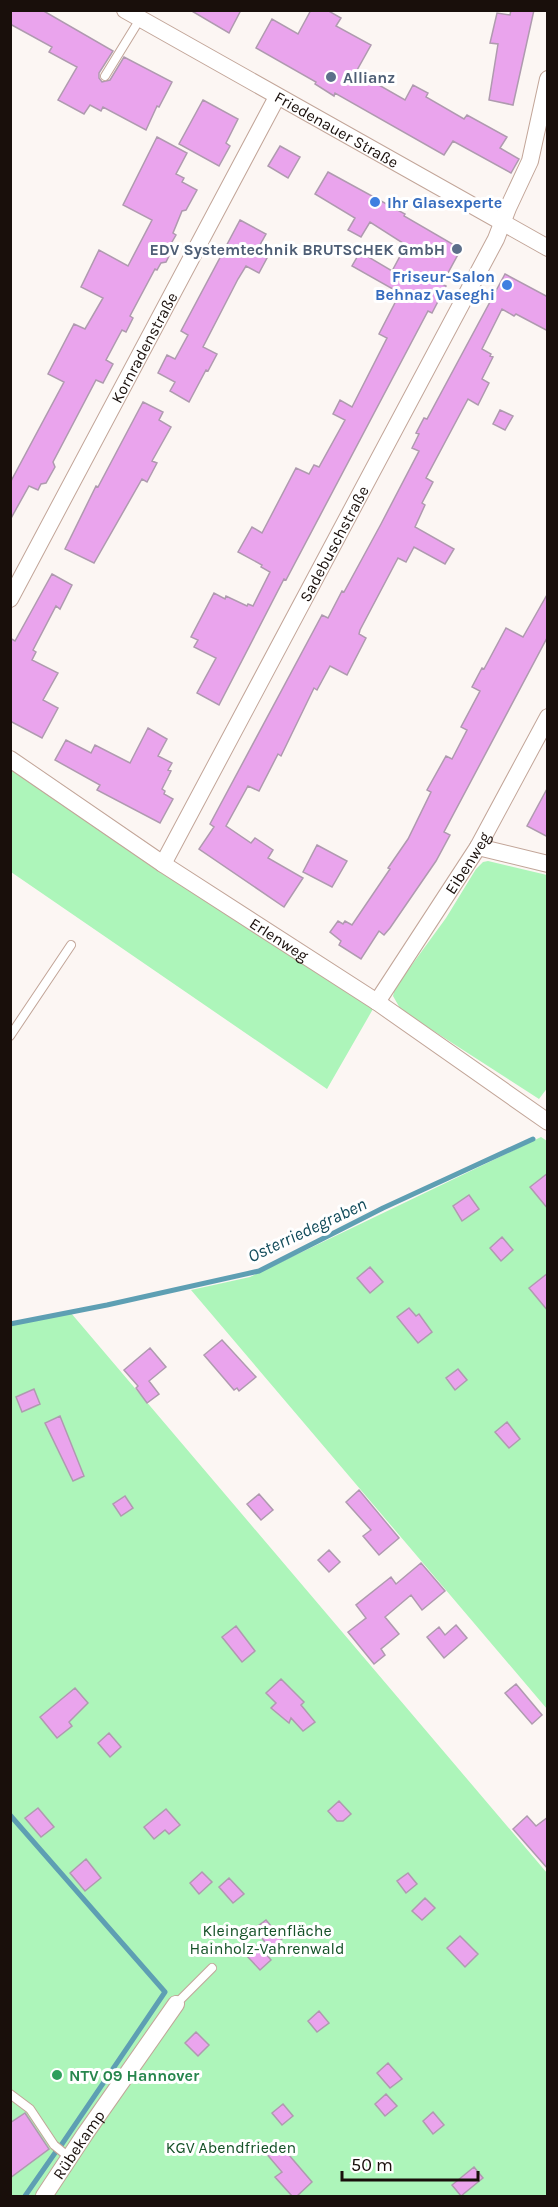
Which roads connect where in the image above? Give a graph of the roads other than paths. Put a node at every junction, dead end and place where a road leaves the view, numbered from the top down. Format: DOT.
graph roads {
  1 [pos="124,10"];
  2 [pos="140,19"];
  3 [pos="105,76"];
  4 [pos="548,79"];
  5 [pos="277,97"];
  6 [pos="502,221"];
  7 [pos="548,248"];
  8 [pos="10,599"];
  9 [pos="548,717"];
  10 [pos="10,759"];
  11 [pos="478,847"];
  12 [pos="163,864"];
  13 [pos="548,864"];
  14 [pos="70,945"];
  15 [pos="377,1002"];
  16 [pos="10,1036"];
  17 [pos="548,1122"];
  18 [pos="212,1968"];
  19 [pos="176,2004"];
  20 [pos="10,2094"];
  21 [pos="70,2157"];
  22 [pos="44,2196"];
  1 -- 2 [label="street, Friedenauer Straße"];
  2 -- 3 [label="lane"];
  2 -- 5 [label="street, Friedenauer Straße"];
  4 -- 6 [label="street, Sadebuschstraße"];
  5 -- 6 [label="street, Friedenauer Straße"];
  5 -- 8 [label="street, Kornradenstraße"];
  6 -- 7 [label="street, Friedenauer Straße"];
  6 -- 12 [label="street, Sadebuschstraße"];
  9 -- 11 [label="street, Eibenweg"];
  10 -- 12 [label="street, Erlenweg"];
  11 -- 13 [label="street"];
  11 -- 15 [label="street, Eibenweg"];
  12 -- 15 [label="street, Erlenweg"];
  14 -- 16 [label="lane"];
  15 -- 17 [label="street, Erlenweg"];
  18 -- 19 [label="lane"];
  19 -- 21 [label="street, Rübekamp"];
  20 -- 21 [label="lane"];
  21 -- 22 [label="street, Rübekamp"];
}
